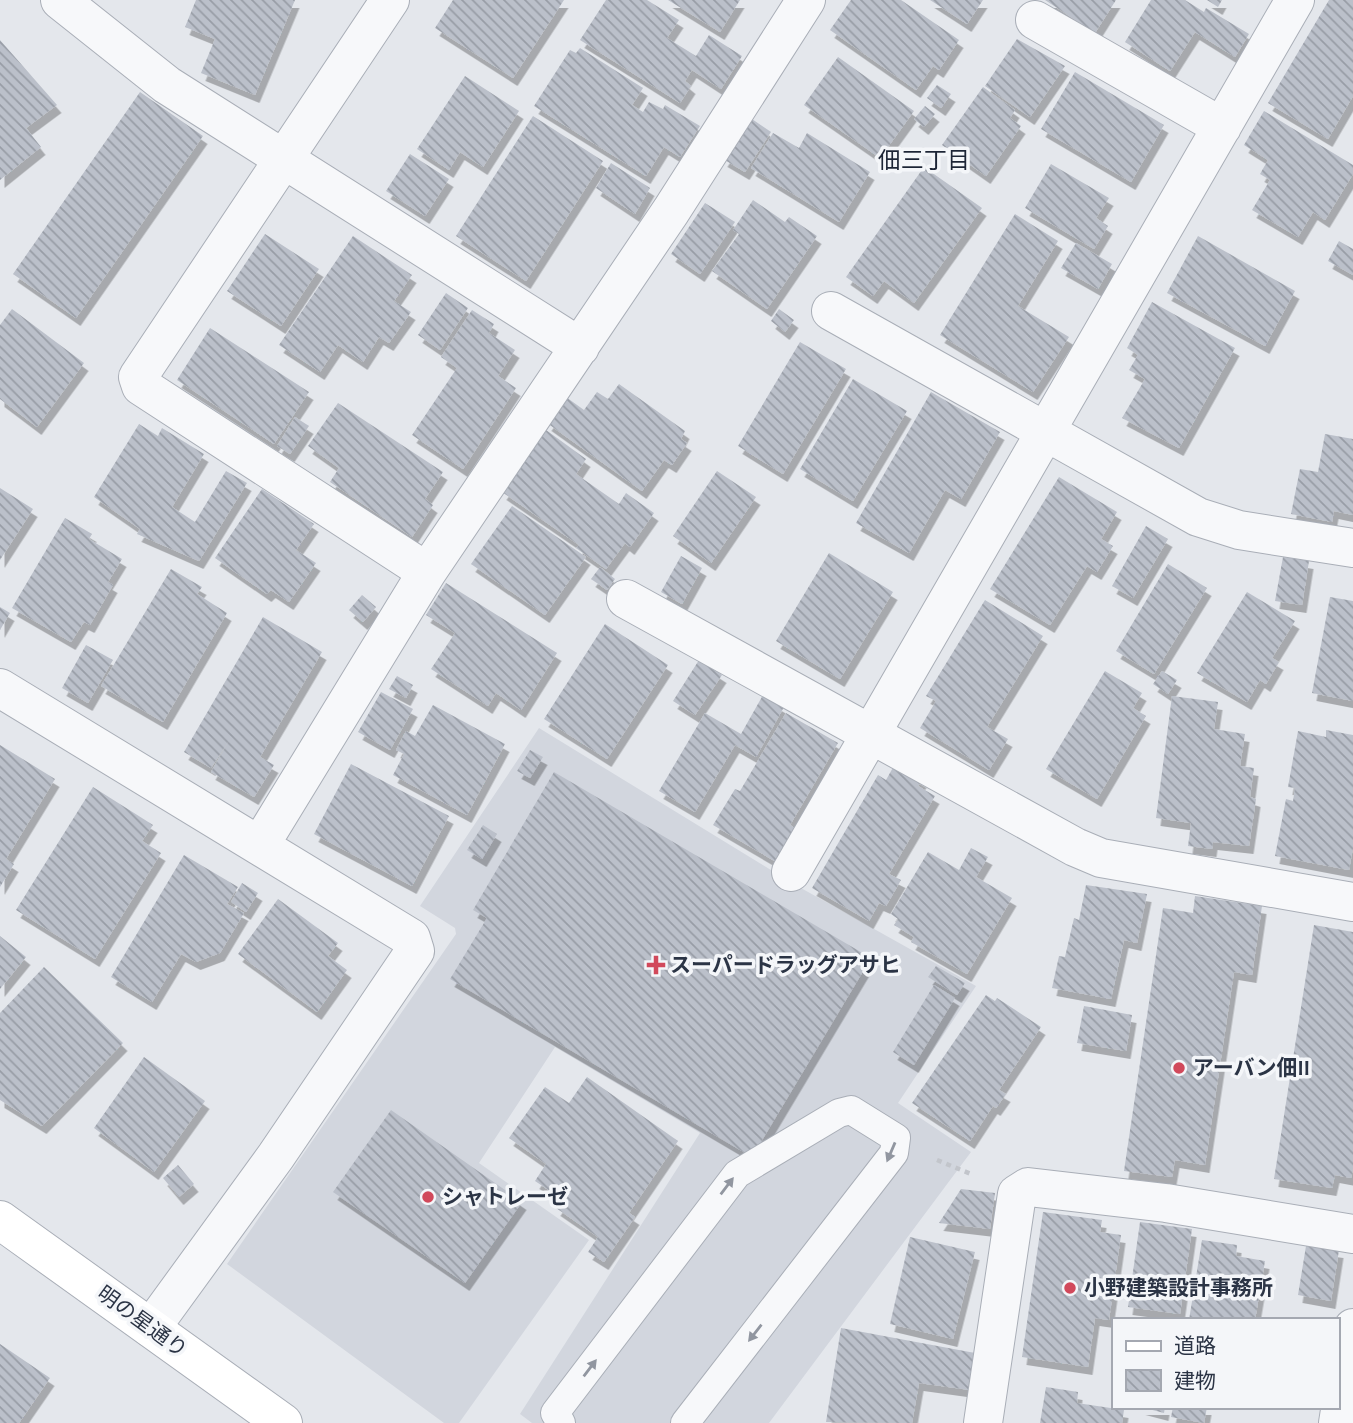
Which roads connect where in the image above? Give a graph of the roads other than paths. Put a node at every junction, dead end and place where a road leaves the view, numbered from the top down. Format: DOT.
graph roads {
  1 [pos="60,0"];
  2 [pos="390,0"];
  3 [pos="806,0"];
  4 [pos="1295,0"];
  5 [pos="1035,20"];
  6 [pos="1222,127"];
  7 [pos="283,159"];
  8 [pos="831,311"];
  9 [pos="580,347"];
  10 [pos="1048,432"];
  11 [pos="1353,548"];
  12 [pos="427,572"];
  13 [pos="626,599"];
  14 [pos="0,688"];
  15 [pos="872,733"];
  16 [pos="260,845"];
  17 [pos="791,872"];
  18 [pos="1353,901"];
  19 [pos="0,1220"];
  20 [pos="1353,1234"];
  21 [pos="151,1328"];
  22 [pos="1353,1328"];
  23 [pos="283,1423"];
  24 [pos="561,1423"];
  25 [pos="685,1423"];
  26 [pos="983,1423"];
  27 [pos="1338,1423"];
  1 -- 7 [label="street"];
  2 -- 7 [label="street"];
  3 -- 9 [label="street"];
  4 -- 6 [label="street"];
  5 -- 6 [label="street"];
  6 -- 10 [label="street"];
  7 -- 9 [label="street"];
  7 -- 12 [label="street"];
  8 -- 10 [label="street"];
  9 -- 12 [label="street"];
  10 -- 11 [label="street"];
  10 -- 15 [label="street"];
  12 -- 16 [label="street"];
  13 -- 15 [label="street"];
  14 -- 16 [label="street"];
  15 -- 17 [label="street"];
  15 -- 18 [label="street"];
  16 -- 21 [label="street"];
  19 -- 21 [label="street, 明の星通り"];
  20 -- 26 [label="street"];
  21 -- 23 [label="street, 明の星通り"];
  22 -- 27 [label="street"];
  24 -- 25 [label="lane, one-way"];
}
